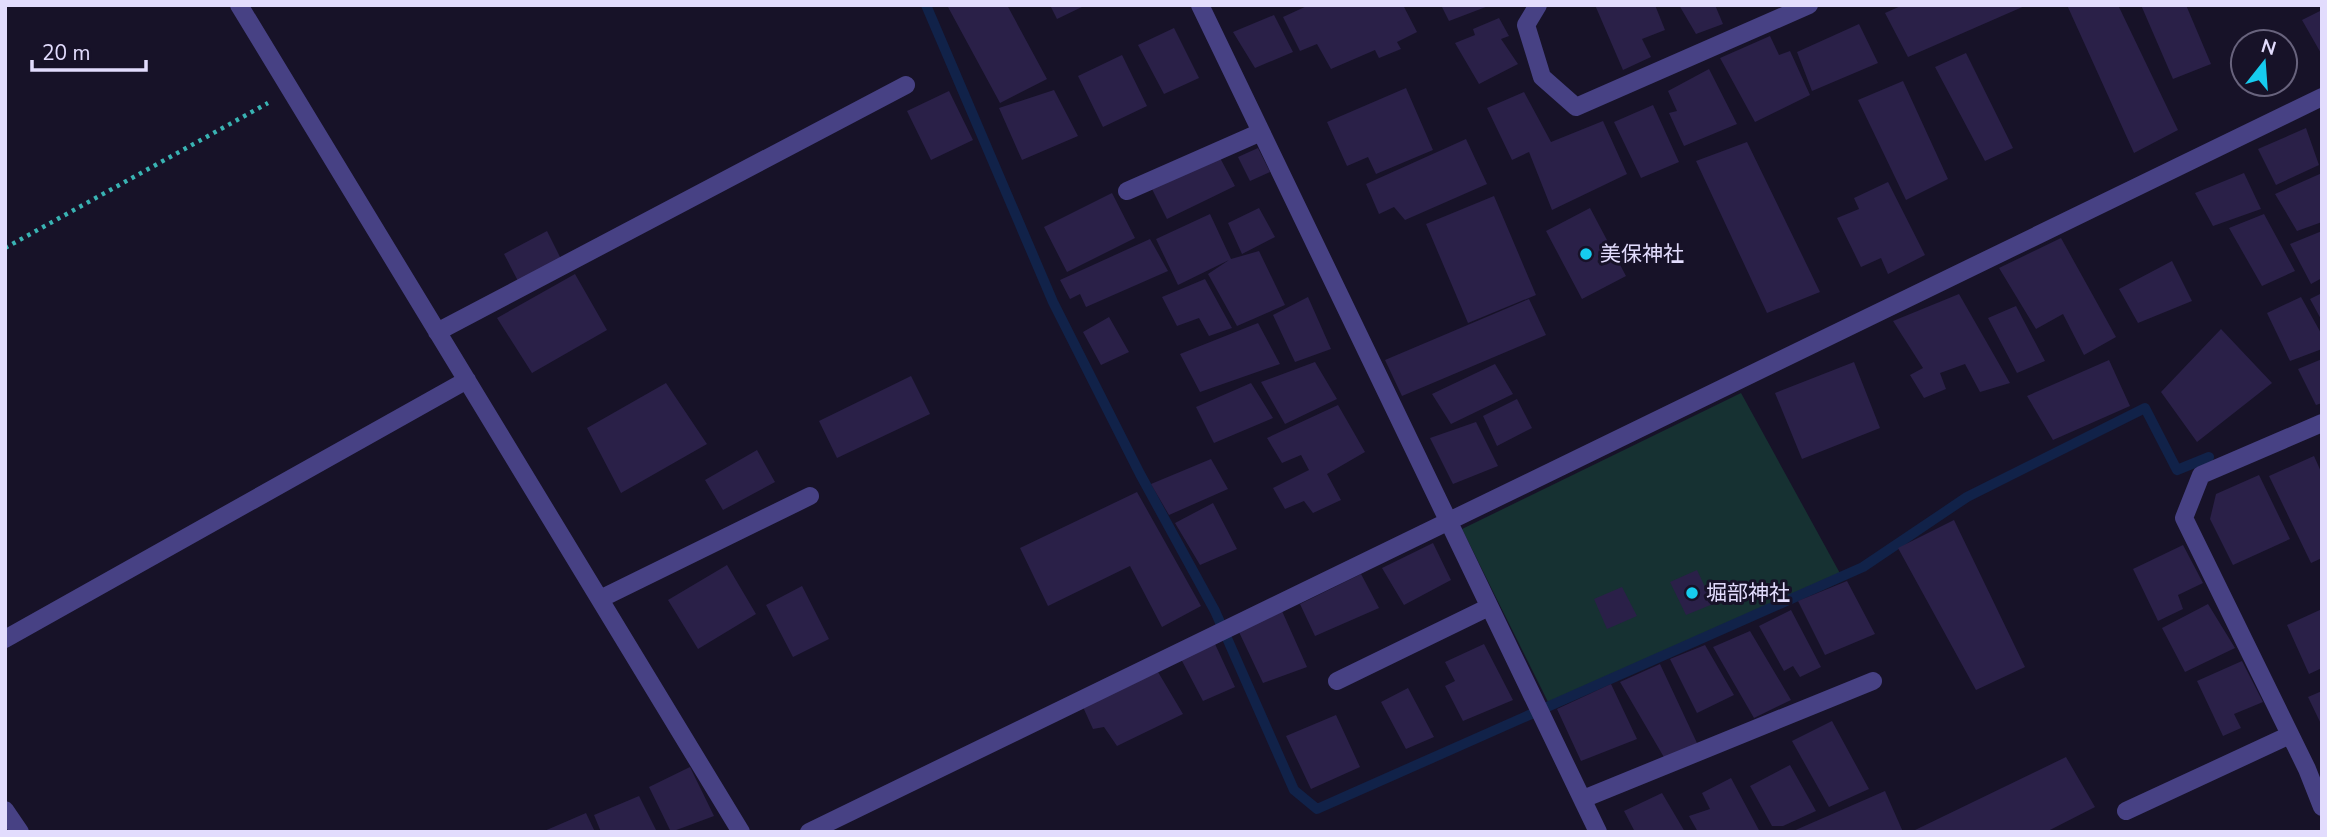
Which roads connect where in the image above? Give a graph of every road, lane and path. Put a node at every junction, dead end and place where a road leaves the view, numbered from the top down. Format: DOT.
graph roads {
  1 [pos="239,5"];
  2 [pos="1200,5"];
  3 [pos="1538,5"];
  4 [pos="1809,5"];
  5 [pos="906,85"];
  6 [pos="291,91"];
  7 [pos="2322,97"];
  8 [pos="1261,132"];
  9 [pos="1127,191"];
  10 [pos="5,248"];
  11 [pos="437,332"];
  12 [pos="467,380"];
  13 [pos="2322,423"];
  14 [pos="810,496"];
  15 [pos="1448,522"];
  16 [pos="600,599"];
  17 [pos="1489,607"];
  18 [pos="5,639"];
  19 [pos="1337,681"];
  20 [pos="1873,681"];
  21 [pos="2290,735"];
  22 [pos="1583,799"];
  23 [pos="2322,807"];
  24 [pos="5,810"];
  25 [pos="2126,811"];
  26 [pos="20,832"];
  27 [pos="741,832"];
  28 [pos="810,832"];
  29 [pos="1598,832"];
  1 -- 6 [label="street"];
  2 -- 8 [label="street"];
  3 -- 4 [label="street"];
  5 -- 11 [label="street"];
  6 -- 10 [label="path"];
  6 -- 11 [label="street"];
  7 -- 15 [label="street"];
  8 -- 9 [label="street"];
  8 -- 15 [label="street"];
  11 -- 12 [label="street"];
  12 -- 16 [label="street"];
  12 -- 18 [label="street"];
  13 -- 21 [label="street"];
  14 -- 16 [label="street"];
  15 -- 17 [label="street"];
  15 -- 28 [label="street"];
  16 -- 27 [label="street"];
  17 -- 19 [label="street"];
  17 -- 22 [label="street"];
  20 -- 22 [label="street"];
  21 -- 23 [label="street"];
  21 -- 25 [label="street"];
  22 -- 29 [label="street"];
  24 -- 26 [label="street"];
}
